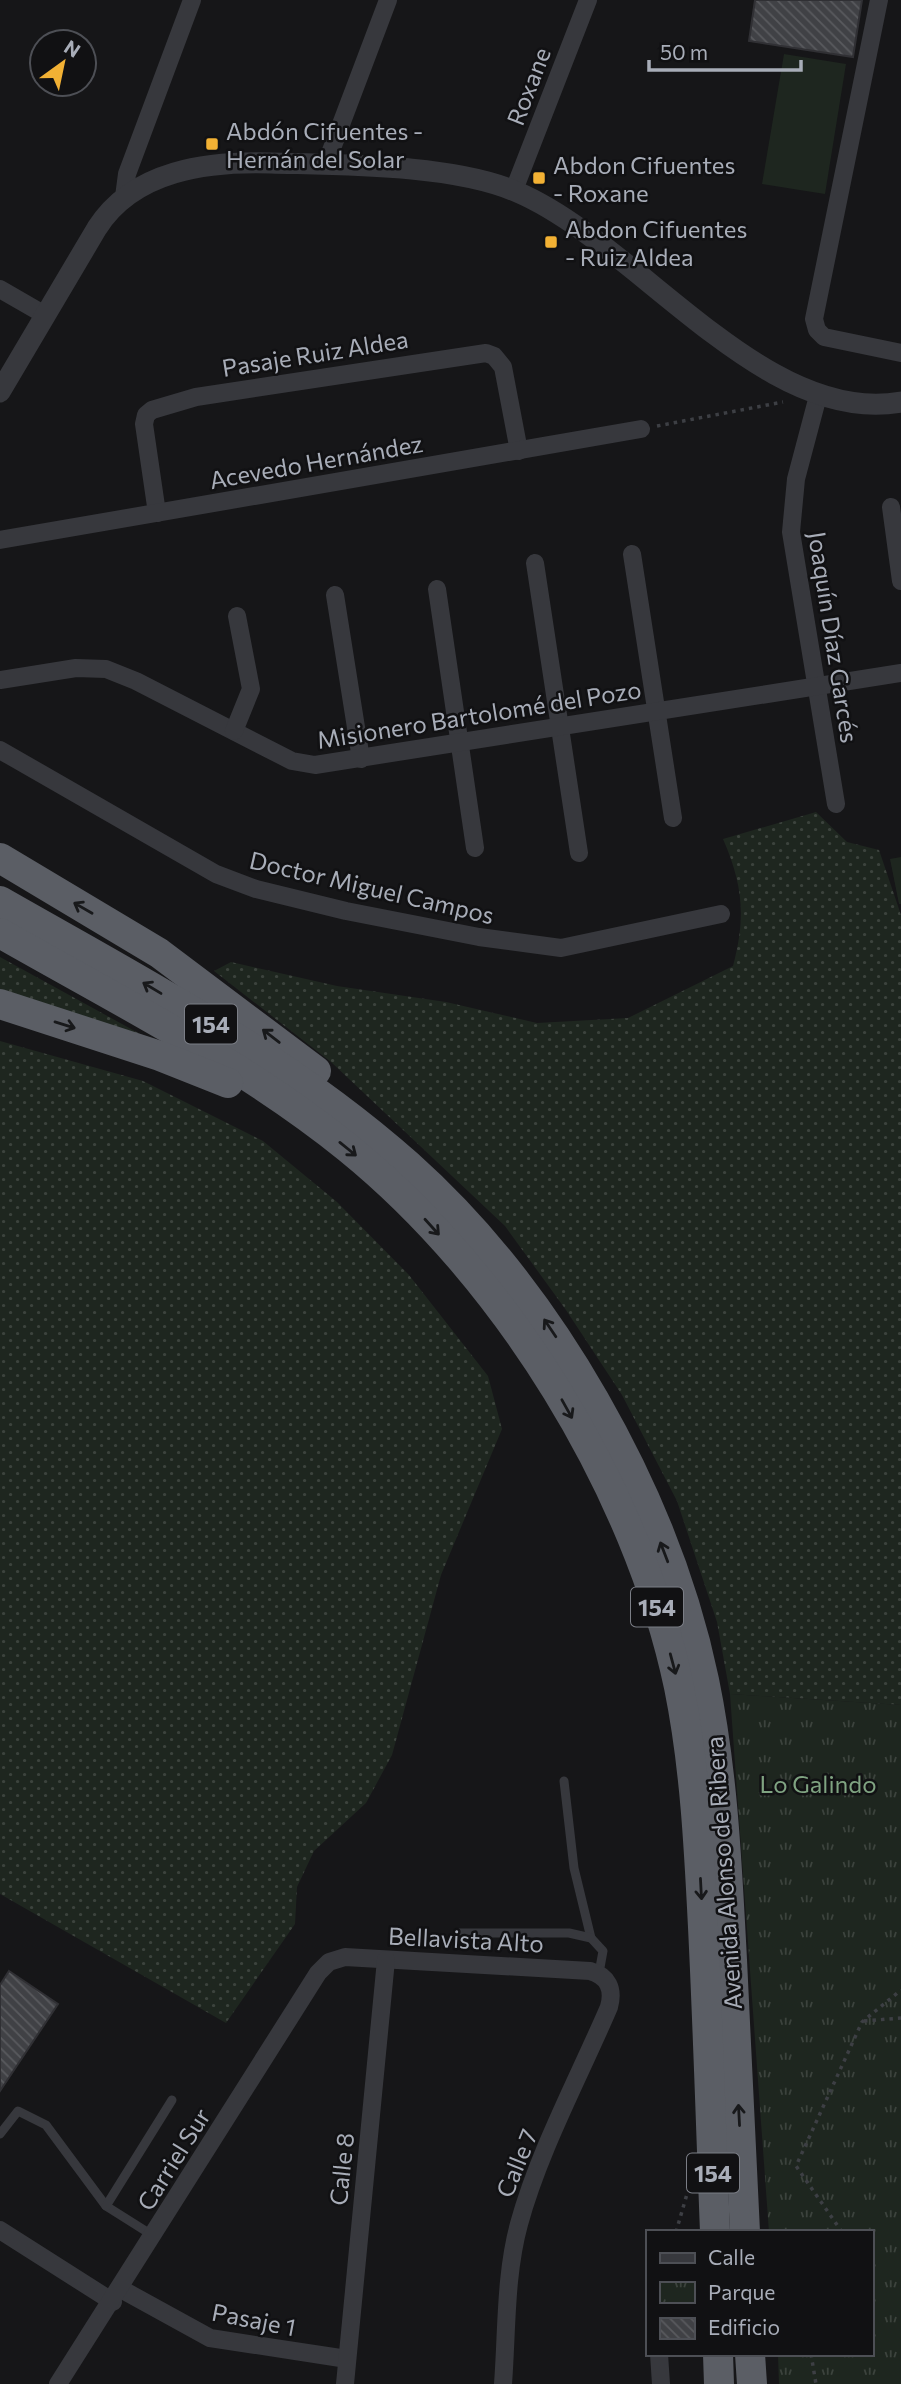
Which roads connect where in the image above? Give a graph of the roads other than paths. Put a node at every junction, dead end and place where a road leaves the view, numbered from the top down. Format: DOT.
graph roads {
  1 [pos="192,0"];
  2 [pos="388,0"];
  3 [pos="588,0"];
  4 [pos="879,0"];
  5 [pos="326,164"];
  6 [pos="514,190"];
  7 [pos="124,197"];
  8 [pos="0,289"];
  9 [pos="45,315"];
  10 [pos="901,353"];
  11 [pos="0,392"];
  12 [pos="818,396"];
  13 [pos="901,402"];
  14 [pos="641,429"];
  15 [pos="519,451"];
  16 [pos="891,507"];
  17 [pos="158,513"];
  18 [pos="0,540"];
  19 [pos="632,554"];
  20 [pos="535,564"];
  21 [pos="901,581"];
  22 [pos="437,589"];
  23 [pos="335,595"];
  24 [pos="237,616"];
  25 [pos="901,673"];
  26 [pos="0,680"];
  27 [pos="814,686"];
  28 [pos="655,711"];
  29 [pos="559,727"];
  30 [pos="234,731"];
  31 [pos="459,743"];
  32 [pos="0,750"];
  33 [pos="361,759"];
  34 [pos="836,804"];
  35 [pos="673,818"];
  36 [pos="475,848"];
  37 [pos="579,853"];
  38 [pos="0,858"];
  39 [pos="0,901"];
  40 [pos="721,914"];
  41 [pos="0,933"];
  42 [pos="0,1004"];
  43 [pos="312,1120"];
  44 [pos="409,1166"];
  45 [pos="564,1781"];
  46 [pos="459,1933"];
  47 [pos="591,1938"];
  48 [pos="386,1960"];
  49 [pos="329,1962"];
  50 [pos="600,1973"];
  51 [pos="172,2100"];
  52 [pos="0,2134"];
  53 [pos="106,2206"];
  54 [pos="0,2230"];
  55 [pos="715,2230"];
  56 [pos="745,2230"];
  57 [pos="154,2236"];
  58 [pos="117,2295"];
  59 [pos="659,2356"];
  60 [pos="719,2356"];
  61 [pos="750,2356"];
  62 [pos="348,2359"];
  63 [pos="58,2384"];
  64 [pos="345,2384"];
  65 [pos="503,2384"];
  66 [pos="661,2384"];
  67 [pos="719,2384"];
  68 [pos="752,2384"];
  1 -- 7 [label="street"];
  2 -- 5 [label="street"];
  3 -- 6 [label="street, Roxane"];
  4 -- 10 [label="street"];
  5 -- 6 [label="street"];
  5 -- 7 [label="street"];
  6 -- 12 [label="street"];
  7 -- 9 [label="street"];
  8 -- 9 [label="street"];
  9 -- 11 [label="street"];
  12 -- 13 [label="street"];
  12 -- 27 [label="street, Joaquín Díaz Garcés"];
  14 -- 15 [label="street, Acevedo Hernández"];
  15 -- 17 [label="street, Acevedo Hernández"];
  15 -- 17 [label="street, Pasaje Ruiz Aldea"];
  16 -- 21 [label="street"];
  17 -- 18 [label="street, Acevedo Hernández"];
  19 -- 28 [label="street"];
  20 -- 29 [label="street"];
  22 -- 31 [label="street"];
  23 -- 33 [label="street"];
  24 -- 30 [label="street"];
  25 -- 27 [label="street, Misionero Bartolomé del Pozo"];
  26 -- 30 [label="street, Misionero Bartolomé del Pozo"];
  27 -- 28 [label="street, Misionero Bartolomé del Pozo"];
  27 -- 34 [label="street, Joaquín Díaz Garcés"];
  28 -- 29 [label="street, Misionero Bartolomé del Pozo"];
  28 -- 35 [label="street"];
  29 -- 31 [label="street, Misionero Bartolomé del Pozo"];
  29 -- 37 [label="street"];
  30 -- 33 [label="street, Misionero Bartolomé del Pozo"];
  31 -- 33 [label="street, Misionero Bartolomé del Pozo"];
  31 -- 36 [label="street"];
  32 -- 40 [label="street, Doctor Miguel Campos"];
  44 -- 38 [label="highway, one-way"];
  44 -- 39 [label="highway, Avenida Alonso de Ribera / 154, one-way"];
  41 -- 43 [label="highway, Avenida Alonso de Ribera / 154"];
  42 -- 43 [label="highway, one-way"];
  43 -- 55 [label="highway, Avenida Alonso de Ribera / 154, one-way"];
  56 -- 44 [label="highway, Avenida Alonso de Ribera / 154, one-way"];
  45 -- 47 [label="lane"];
  46 -- 47 [label="lane"];
  47 -- 50 [label="lane"];
  48 -- 49 [label="street, Bellavista Alto"];
  48 -- 50 [label="street, Bellavista Alto"];
  48 -- 62 [label="street, Calle 8"];
  49 -- 57 [label="street, Carriel Sur"];
  50 -- 65 [label="street, Calle 7"];
  51 -- 53 [label="lane"];
  52 -- 53 [label="lane"];
  53 -- 57 [label="lane"];
  54 -- 58 [label="street, Pasaje 1"];
  57 -- 58 [label="street, Carriel Sur"];
  58 -- 62 [label="street, Pasaje 1"];
  58 -- 63 [label="street, Carriel Sur"];
  59 -- 66 [label="street"];
  60 -- 67 [label="highway"];
  61 -- 68 [label="highway"];
  62 -- 64 [label="street, Calle 8"];
}
